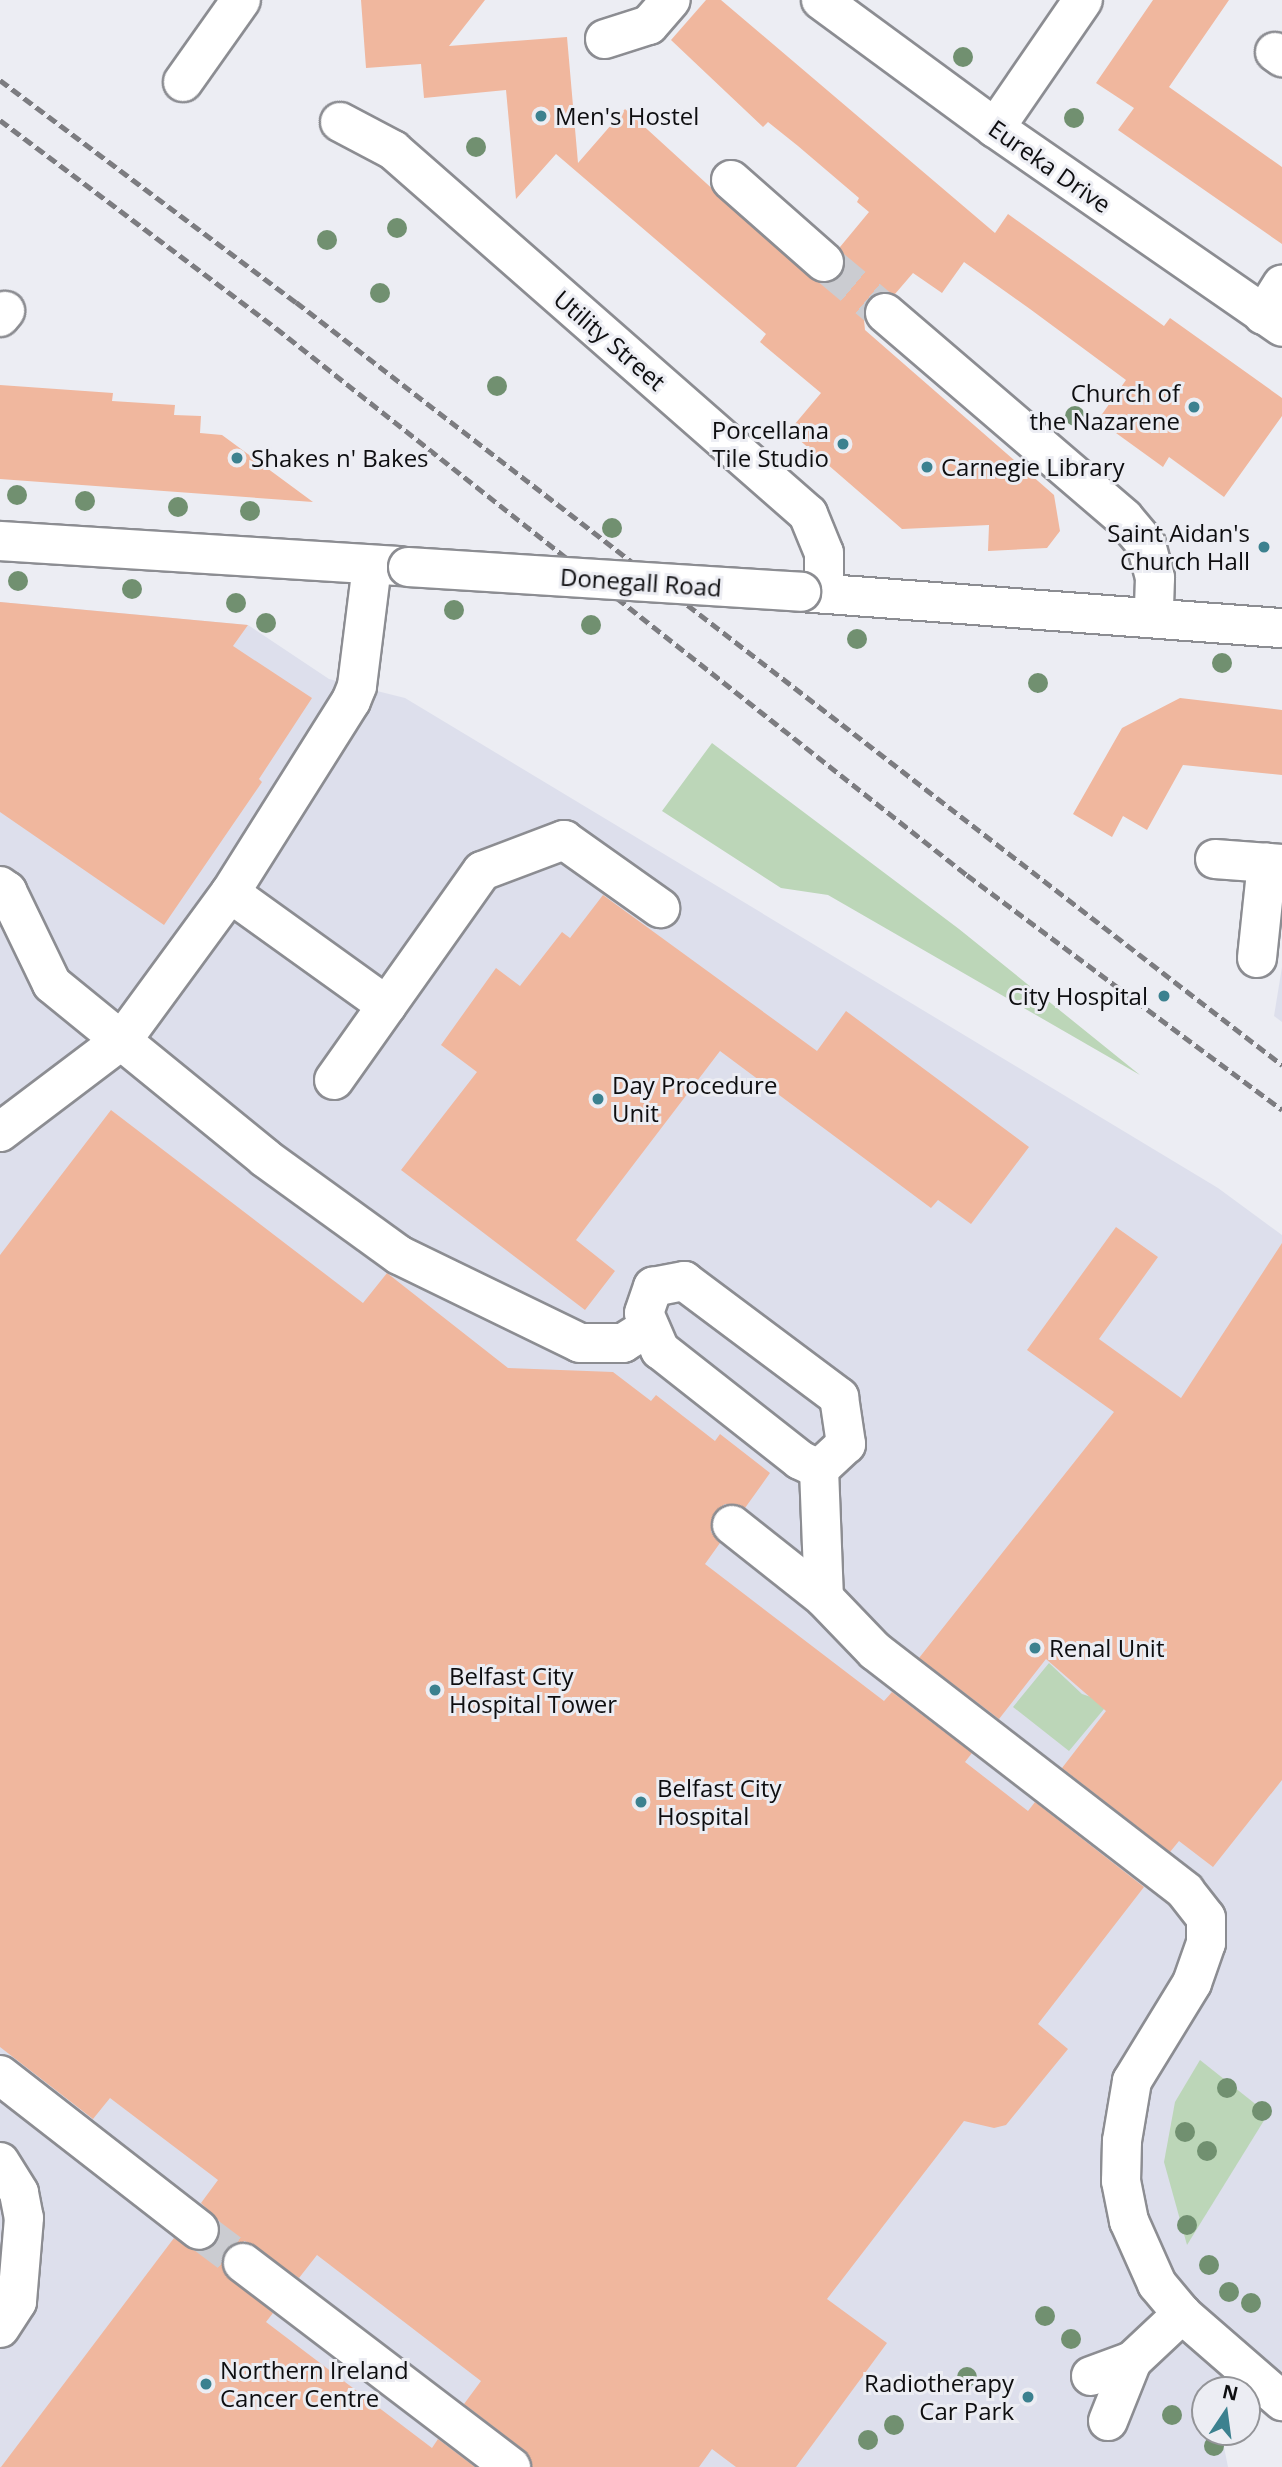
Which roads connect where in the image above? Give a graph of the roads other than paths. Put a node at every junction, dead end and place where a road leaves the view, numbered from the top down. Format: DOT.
graph roads {
  1 [pos="241,0"];
  2 [pos="671,0"];
  3 [pos="821,0"];
  4 [pos="1083,0"];
  5 [pos="605,39"];
  6 [pos="183,82"];
  7 [pos="340,122"];
  8 [pos="995,128"];
  9 [pos="730,180"];
  10 [pos="824,261"];
  11 [pos="1276,309"];
  12 [pos="893,320"];
  13 [pos="0,541"];
  14 [pos="390,566"];
  15 [pos="813,593"];
  16 [pos="1154,615"];
  17 [pos="1282,628"];
  18 [pos="1214,859"];
  19 [pos="1275,864"];
  20 [pos="0,886"];
  21 [pos="230,893"];
  22 [pos="660,908"];
  23 [pos="1257,958"];
  24 [pos="387,1006"];
  25 [pos="124,1039"];
  26 [pos="334,1080"];
  27 [pos="0,1132"];
  28 [pos="647,1328"];
  29 [pos="819,1469"];
  30 [pos="732,1525"];
  31 [pos="824,1598"];
  32 [pos="0,2075"];
  33 [pos="0,2162"];
  34 [pos="199,2230"];
  35 [pos="243,2263"];
  36 [pos="1182,2314"];
  37 [pos="0,2328"];
  38 [pos="1132,2361"];
  39 [pos="1091,2376"];
  40 [pos="1282,2401"];
  41 [pos="1108,2421"];
  42 [pos="511,2467"];
  1 -- 6 [label="street"];
  2 -- 5 [label="street"];
  3 -- 8 [label="street, Eureka Drive"];
  4 -- 8 [label="street"];
  7 -- 15 [label="street, Utility Street"];
  8 -- 11 [label="street, Eureka Drive"];
  9 -- 10 [label="street"];
  12 -- 16 [label="street"];
  13 -- 14 [label="street, Donegall Road"];
  14 -- 15 [label="street, Donegall Road, bridge"];
  14 -- 21 [label="street"];
  15 -- 16 [label="street, Donegall Road"];
  16 -- 17 [label="street, Donegall Road"];
  18 -- 19 [label="street"];
  19 -- 23 [label="street"];
  20 -- 25 [label="street"];
  21 -- 24 [label="street"];
  21 -- 25 [label="street"];
  22 -- 24 [label="street"];
  24 -- 26 [label="street"];
  25 -- 27 [label="street"];
  25 -- 28 [label="street"];
  28 -- 29 [label="street"];
  28 -- 29 [label="street"];
  29 -- 31 [label="street"];
  30 -- 31 [label="street"];
  31 -- 36 [label="street"];
  32 -- 34 [label="street"];
  33 -- 37 [label="street"];
  35 -- 42 [label="street"];
  36 -- 38 [label="street"];
  36 -- 40 [label="street"];
  38 -- 39 [label="street"];
  38 -- 41 [label="street"];
}
